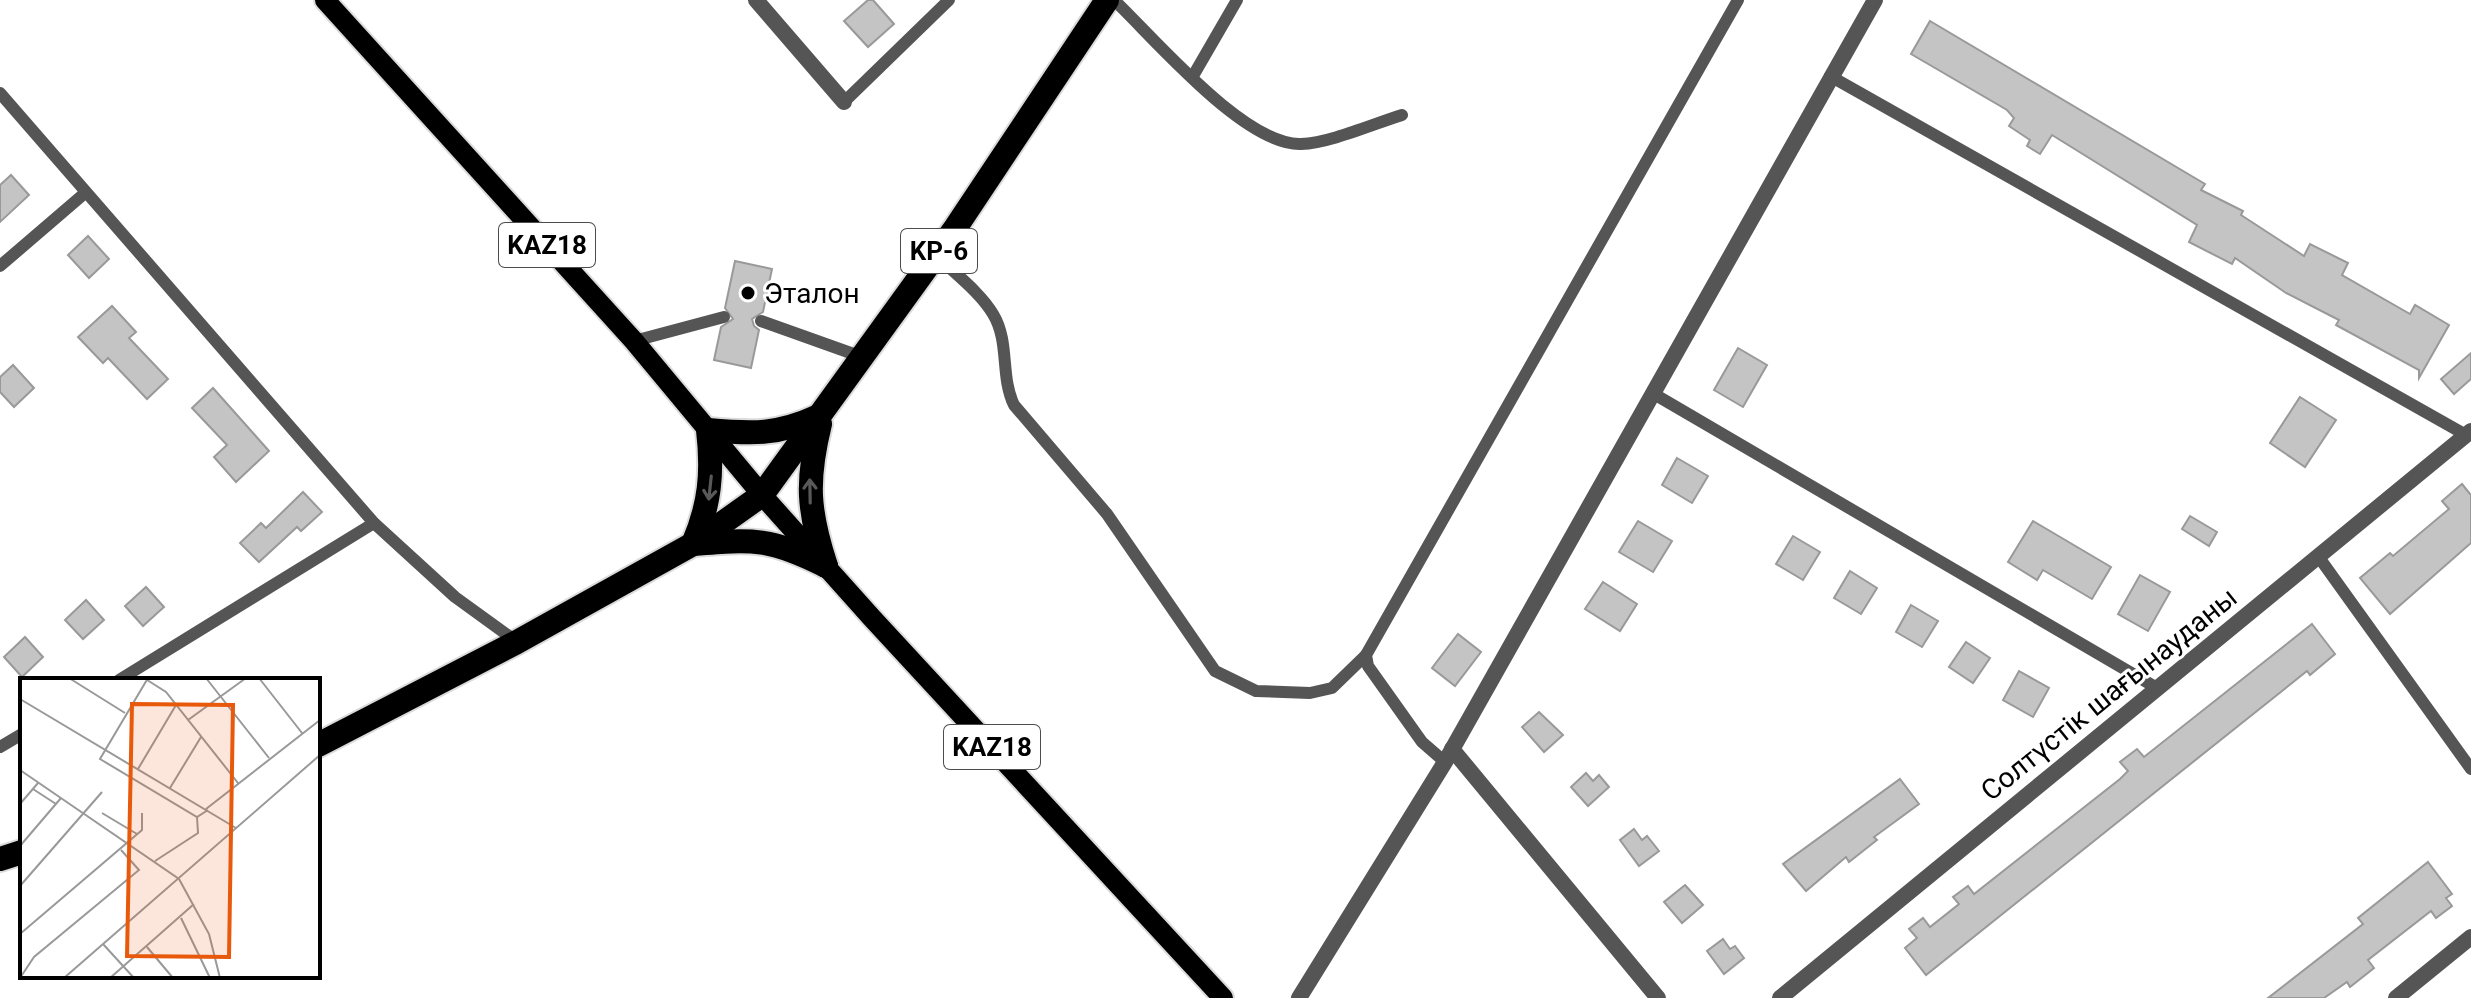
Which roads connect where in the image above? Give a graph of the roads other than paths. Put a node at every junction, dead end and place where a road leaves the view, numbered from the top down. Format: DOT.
graph roads {
  1 [pos="325,0"];
  2 [pos="756,0"];
  3 [pos="949,0"];
  4 [pos="1107,0"];
  5 [pos="1114,0"];
  6 [pos="1237,0"];
  7 [pos="1738,0"];
  8 [pos="1875,0"];
  9 [pos="1193,76"];
  10 [pos="1830,76"];
  11 [pos="0,93"];
  12 [pos="844,102"];
  13 [pos="1402,115"];
  14 [pos="85,193"];
  15 [pos="936,255"];
  16 [pos="0,266"];
  17 [pos="724,317"];
  18 [pos="761,321"];
  19 [pos="634,341"];
  20 [pos="862,357"];
  21 [pos="1654,394"];
  22 [pos="822,415"];
  23 [pos="708,430"];
  24 [pos="2469,433"];
  25 [pos="762,495"];
  26 [pos="374,523"];
  27 [pos="693,544"];
  28 [pos="2318,556"];
  29 [pos="826,566"];
  30 [pos="517,642"];
  31 [pos="1366,655"];
  32 [pos="122,678"];
  33 [pos="2157,688"];
  34 [pos="20,735"];
  35 [pos="320,744"];
  36 [pos="0,747"];
  37 [pos="1448,756"];
  38 [pos="2471,769"];
  39 [pos="20,853"];
  40 [pos="0,859"];
  41 [pos="2471,937"];
  42 [pos="1223,998"];
  43 [pos="1299,998"];
  44 [pos="1658,998"];
  45 [pos="1780,998"];
  46 [pos="2396,998"];
  1 -- 19 [label="main road, KAZ18"];
  2 -- 12 [label="street"];
  3 -- 12 [label="lane"];
  4 -- 15 [label="highway, KP-6"];
  5 -- 9 [label="lane"];
  6 -- 9 [label="lane"];
  7 -- 31 [label="lane"];
  8 -- 10 [label="street"];
  9 -- 13 [label="lane"];
  10 -- 21 [label="street"];
  10 -- 24 [label="lane"];
  11 -- 14 [label="lane"];
  14 -- 16 [label="lane"];
  14 -- 26 [label="lane"];
  15 -- 20 [label="highway, KP-6"];
  15 -- 31 [label="lane"];
  17 -- 19 [label="lane"];
  18 -- 20 [label="lane"];
  19 -- 23 [label="main road, KAZ18"];
  20 -- 22 [label="highway, KP-6"];
  21 -- 33 [label="lane"];
  21 -- 37 [label="street"];
  22 -- 23 [label="highway"];
  22 -- 25 [label="highway, KP-6"];
  29 -- 22 [label="highway, one-way"];
  23 -- 25 [label="main road, KAZ18"];
  23 -- 27 [label="highway, one-way"];
  24 -- 28 [label="street, Солтүстік шағынауданы"];
  25 -- 27 [label="highway, KP-6"];
  25 -- 29 [label="main road, KAZ18"];
  26 -- 30 [label="lane"];
  26 -- 32 [label="lane"];
  27 -- 29 [label="highway"];
  27 -- 30 [label="highway, KP-6"];
  28 -- 33 [label="street, Солтүстік шағынауданы"];
  28 -- 38 [label="lane"];
  29 -- 42 [label="main road, KAZ18"];
  30 -- 35 [label="highway, KP-6"];
  31 -- 37 [label="lane"];
  33 -- 45 [label="street, Солтүстік шағынауданы"];
  34 -- 36 [label="lane"];
  37 -- 43 [label="street"];
  37 -- 44 [label="street"];
  39 -- 40 [label="highway"];
  41 -- 46 [label="street"];
}
